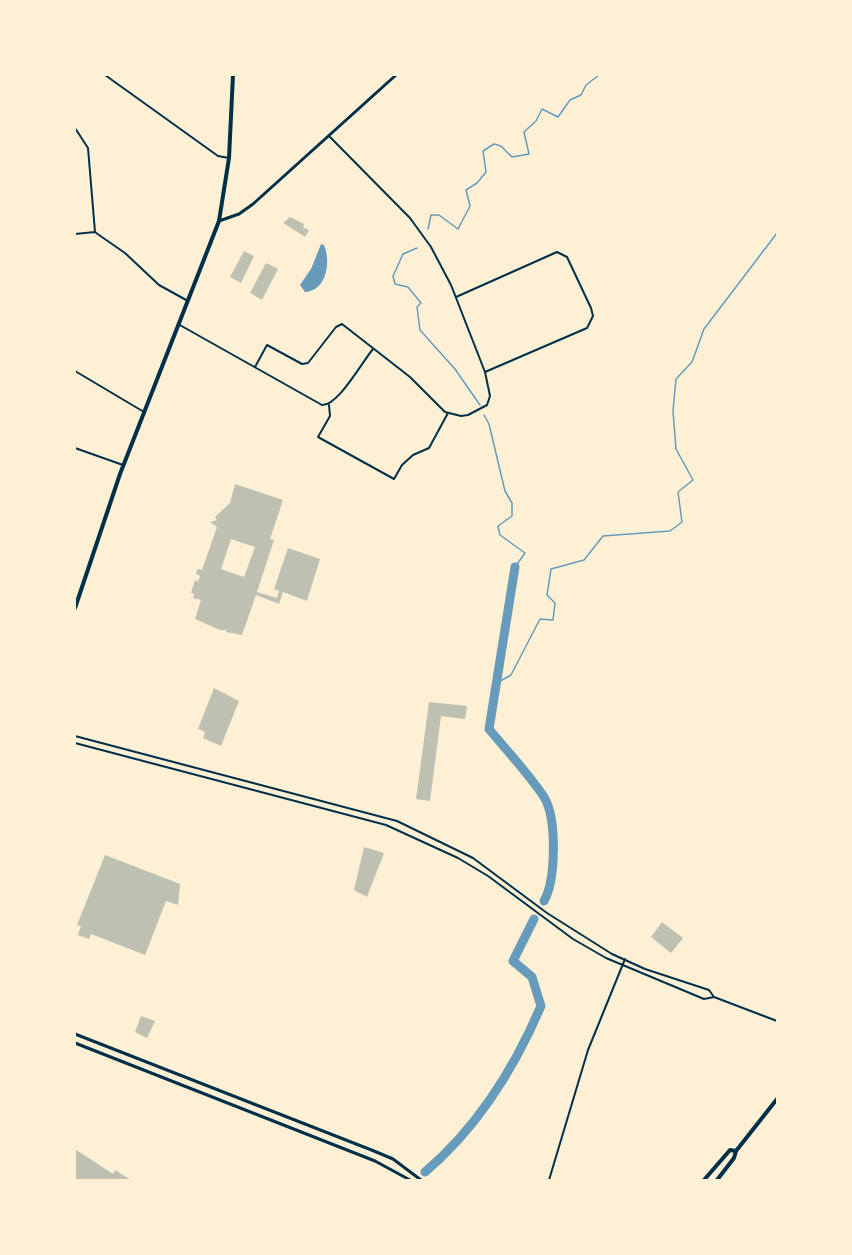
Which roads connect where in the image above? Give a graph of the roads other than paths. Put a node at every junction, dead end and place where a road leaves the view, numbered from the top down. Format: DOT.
graph roads {
  1 [pos="105,75"];
  2 [pos="233,75"];
  3 [pos="396,75"];
  4 [pos="75,128"];
  5 [pos="329,136"];
  6 [pos="229,158"];
  7 [pos="219,221"];
  8 [pos="94,232"];
  9 [pos="75,234"];
  10 [pos="456,297"];
  11 [pos="188,301"];
  12 [pos="178,324"];
  13 [pos="374,348"];
  14 [pos="255,367"];
  15 [pos="75,371"];
  16 [pos="485,372"];
  17 [pos="329,405"];
  18 [pos="144,412"];
  19 [pos="448,413"];
  20 [pos="75,448"];
  21 [pos="123,465"];
  22 [pos="75,608"];
  23 [pos="75,736"];
  24 [pos="75,743"];
  25 [pos="290,792"];
  26 [pos="294,800"];
  27 [pos="397,821"];
  28 [pos="395,828"];
  29 [pos="467,855"];
  30 [pos="464,862"];
  31 [pos="562,923"];
  32 [pos="558,928"];
  33 [pos="624,959"];
  34 [pos="622,965"];
  35 [pos="714,997"];
  36 [pos="777,1021"];
  37 [pos="75,1034"];
  38 [pos="75,1043"];
  39 [pos="181,1075"];
  40 [pos="177,1084"];
  41 [pos="777,1099"];
  42 [pos="323,1131"];
  43 [pos="320,1139"];
  44 [pos="736,1151"];
  45 [pos="410,1180"];
  46 [pos="421,1180"];
  47 [pos="549,1180"];
  48 [pos="704,1180"];
  49 [pos="717,1180"];
  1 -- 6 [label="street"];
  2 -- 6 [label="main road"];
  3 -- 5 [label="street"];
  4 -- 8 [label="street"];
  5 -- 7 [label="street"];
  5 -- 10 [label="street"];
  6 -- 7 [label="main road"];
  7 -- 11 [label="main road"];
  8 -- 9 [label="street"];
  8 -- 11 [label="street"];
  10 -- 16 [label="street"];
  10 -- 16 [label="street"];
  11 -- 12 [label="main road"];
  12 -- 14 [label="street"];
  12 -- 18 [label="main road"];
  13 -- 14 [label="street"];
  13 -- 17 [label="street"];
  13 -- 19 [label="street"];
  14 -- 17 [label="street"];
  15 -- 18 [label="street"];
  16 -- 19 [label="street"];
  17 -- 19 [label="street"];
  18 -- 21 [label="main road"];
  20 -- 21 [label="street"];
  21 -- 22 [label="main road"];
  23 -- 25 [label="street"];
  24 -- 26 [label="street"];
  25 -- 26 [label="street"];
  25 -- 27 [label="street"];
  26 -- 28 [label="street"];
  27 -- 28 [label="street"];
  27 -- 29 [label="street"];
  28 -- 30 [label="street"];
  29 -- 30 [label="street"];
  29 -- 31 [label="street"];
  30 -- 32 [label="street"];
  31 -- 32 [label="street"];
  31 -- 33 [label="street"];
  32 -- 34 [label="street"];
  33 -- 34 [label="street"];
  33 -- 35 [label="street"];
  34 -- 35 [label="street"];
  34 -- 47 [label="street"];
  35 -- 36 [label="street"];
  37 -- 39 [label="street"];
  38 -- 40 [label="street"];
  39 -- 40 [label="street"];
  39 -- 42 [label="street"];
  40 -- 43 [label="street"];
  41 -- 44 [label="main road"];
  42 -- 43 [label="street"];
  42 -- 46 [label="street"];
  43 -- 45 [label="street"];
  44 -- 48 [label="main road"];
  44 -- 49 [label="main road"];
}
